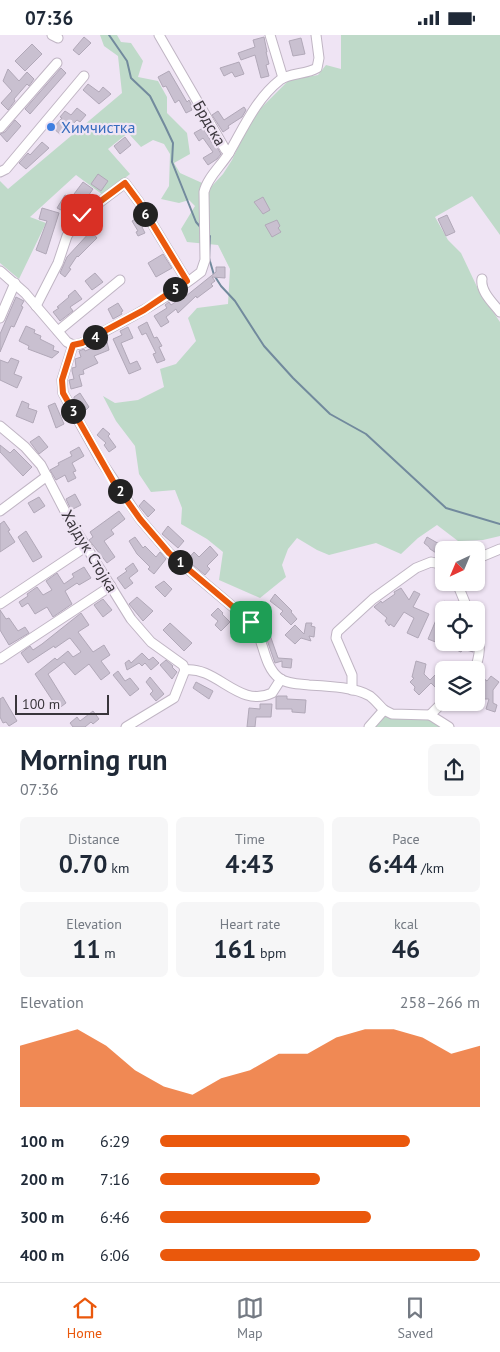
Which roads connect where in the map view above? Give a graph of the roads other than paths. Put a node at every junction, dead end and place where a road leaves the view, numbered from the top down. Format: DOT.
graph roads {
  1 [pos="159,35"];
  2 [pos="270,35"];
  3 [pos="316,35"];
  4 [pos="57,63"];
  5 [pos="84,76"];
  6 [pos="283,77"];
  7 [pos="0,128"];
  8 [pos="229,153"];
  9 [pos="0,172"];
  10 [pos="0,271"];
  11 [pos="482,279"];
  12 [pos="120,280"];
  13 [pos="187,281"];
  14 [pos="14,283"];
  15 [pos="36,306"];
  16 [pos="500,312"];
  17 [pos="0,318"];
  18 [pos="58,331"];
  19 [pos="73,345"];
  20 [pos="0,426"];
  21 [pos="46,476"];
  22 [pos="0,511"];
  23 [pos="87,546"];
  24 [pos="500,549"];
  25 [pos="485,555"];
  26 [pos="435,563"];
  27 [pos="111,586"];
  28 [pos="0,604"];
  29 [pos="0,659"];
  30 [pos="186,670"];
  31 [pos="281,679"];
  32 [pos="352,691"];
  33 [pos="384,710"];
  34 [pos="435,710"];
  35 [pos="430,715"];
  36 [pos="126,727"];
  37 [pos="369,727"];
  38 [pos="448,727"];
  1 -- 8 [label="street, Брдска"];
  2 -- 6 [label="street"];
  3 -- 6 [label="street"];
  4 -- 7 [label="street"];
  5 -- 9 [label="street"];
  6 -- 8 [label="street, Брдска"];
  8 -- 13 [label="street"];
  10 -- 14 [label="street"];
  11 -- 16 [label="street"];
  12 -- 18 [label="street"];
  13 -- 15 [label="street"];
  13 -- 19 [label="street"];
  14 -- 15 [label="street"];
  14 -- 17 [label="street"];
  15 -- 18 [label="street"];
  18 -- 19 [label="street"];
  19 -- 31 [label="street"];
  20 -- 21 [label="street, Хајдук Стојка"];
  21 -- 22 [label="street"];
  21 -- 23 [label="street, Хајдук Стојка"];
  23 -- 27 [label="street, Хајдук Стојка"];
  23 -- 28 [label="street"];
  24 -- 25 [label="street"];
  26 -- 32 [label="street"];
  27 -- 29 [label="street"];
  27 -- 30 [label="street, Хајдук Стојка"];
  30 -- 31 [label="street, Хајдук Стојка"];
  30 -- 36 [label="street"];
  31 -- 32 [label="street"];
  32 -- 33 [label="street"];
  33 -- 35 [label="street"];
  33 -- 37 [label="street"];
  34 -- 35 [label="street"];
  35 -- 38 [label="street"];
}
